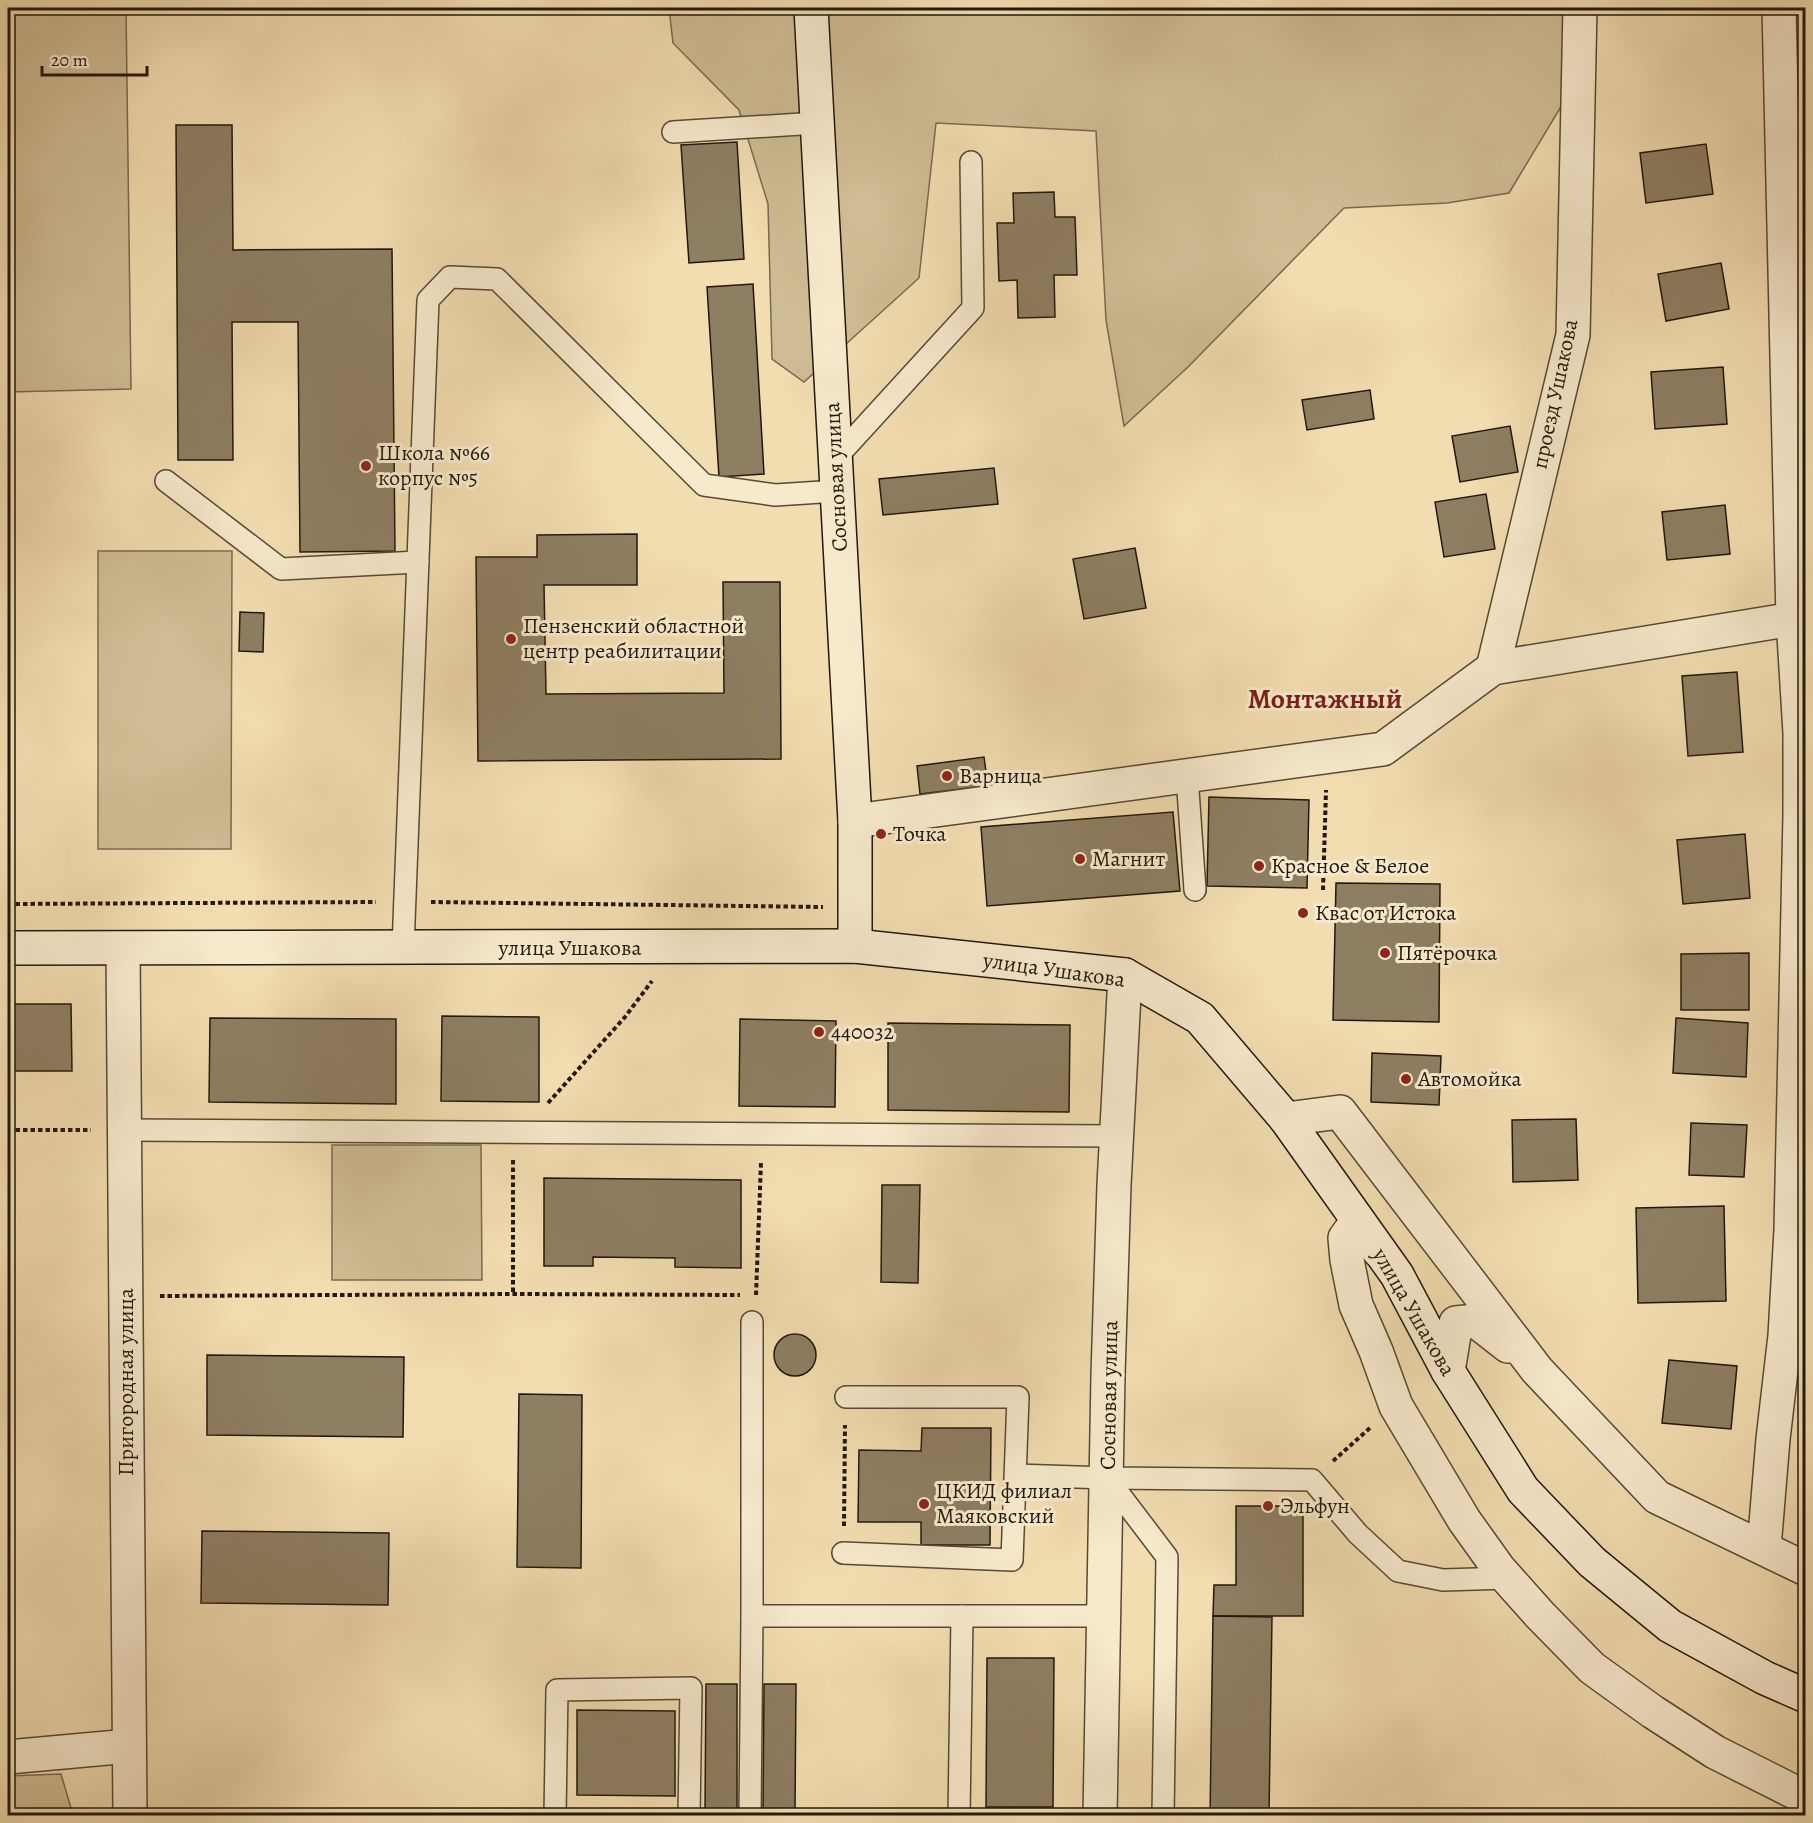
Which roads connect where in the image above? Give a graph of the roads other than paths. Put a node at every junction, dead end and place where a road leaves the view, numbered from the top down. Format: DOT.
graph roads {
  1 [pos="811,8"];
  2 [pos="1580,8"];
  3 [pos="1779,8"];
  4 [pos="817,123"];
  5 [pos="673,132"];
  6 [pos="971,162"];
  7 [pos="835,459"];
  8 [pos="166,481"];
  9 [pos="837,491"];
  10 [pos="418,562"];
  11 [pos="1793,619"];
  12 [pos="1493,668"];
  13 [pos="1187,776"];
  14 [pos="855,821"];
  15 [pos="1195,890"];
  16 [pos="855,946"];
  17 [pos="8,948"];
  18 [pos="403,948"];
  19 [pos="123,949"];
  20 [pos="1125,975"];
  21 [pos="1286,1119"];
  22 [pos="124,1130"];
  23 [pos="1117,1136"];
  24 [pos="1397,1275"];
  25 [pos="752,1322"];
  26 [pos="1537,1370"];
  27 [pos="1448,1371"];
  28 [pos="846,1396"];
  29 [pos="1016,1474"];
  30 [pos="1107,1478"];
  31 [pos="1764,1548"];
  32 [pos="843,1553"];
  33 [pos="1806,1569"];
  34 [pos="1508,1578"];
  35 [pos="752,1616"];
  36 [pos="962,1616"];
  37 [pos="1104,1616"];
  38 [pos="1806,1696"];
  39 [pos="129,1746"];
  40 [pos="8,1757"];
  41 [pos="1806,1798"];
  42 [pos="130,1815"];
  43 [pos="555,1815"];
  44 [pos="689,1815"];
  45 [pos="750,1815"];
  46 [pos="959,1815"];
  47 [pos="1100,1815"];
  48 [pos="1163,1815"];
  1 -- 4 [label="street, Сосновая улица"];
  2 -- 12 [label="street, проезд Ушакова"];
  3 -- 11 [label="street"];
  4 -- 5 [label="lane"];
  4 -- 7 [label="street, Сосновая улица"];
  6 -- 7 [label="lane"];
  7 -- 9 [label="street, Сосновая улица"];
  8 -- 10 [label="lane"];
  9 -- 10 [label="lane"];
  9 -- 14 [label="street, Сосновая улица"];
  10 -- 18 [label="lane"];
  11 -- 12 [label="street"];
  11 -- 31 [label="street"];
  12 -- 13 [label="street"];
  13 -- 14 [label="street"];
  13 -- 15 [label="lane"];
  14 -- 16 [label="street, Сосновая улица"];
  16 -- 18 [label="street, улица Ушакова"];
  16 -- 20 [label="street, улица Ушакова"];
  17 -- 19 [label="street, улица Ушакова"];
  18 -- 19 [label="street, улица Ушакова"];
  19 -- 22 [label="street, Пригородная улица"];
  20 -- 21 [label="street, улица Ушакова"];
  20 -- 23 [label="street, Сосновая улица"];
  21 -- 24 [label="street, улица Ушакова"];
  21 -- 26 [label="street"];
  22 -- 23 [label="lane"];
  22 -- 39 [label="street, Пригородная улица"];
  23 -- 30 [label="street, Сосновая улица"];
  24 -- 27 [label="street, улица Ушакова"];
  24 -- 34 [label="street"];
  25 -- 35 [label="lane"];
  26 -- 27 [label="street"];
  26 -- 31 [label="street"];
  27 -- 38 [label="street, улица Ушакова"];
  28 -- 29 [label="lane"];
  29 -- 30 [label="lane"];
  29 -- 32 [label="lane"];
  30 -- 34 [label="lane"];
  30 -- 37 [label="street, Сосновая улица"];
  30 -- 48 [label="lane"];
  31 -- 33 [label="street"];
  34 -- 41 [label="street"];
  35 -- 36 [label="lane"];
  35 -- 45 [label="lane"];
  36 -- 37 [label="lane"];
  36 -- 46 [label="lane"];
  37 -- 47 [label="street, Сосновая улица"];
  39 -- 40 [label="street"];
  39 -- 42 [label="street, Пригородная улица"];
  43 -- 44 [label="lane"];
}
